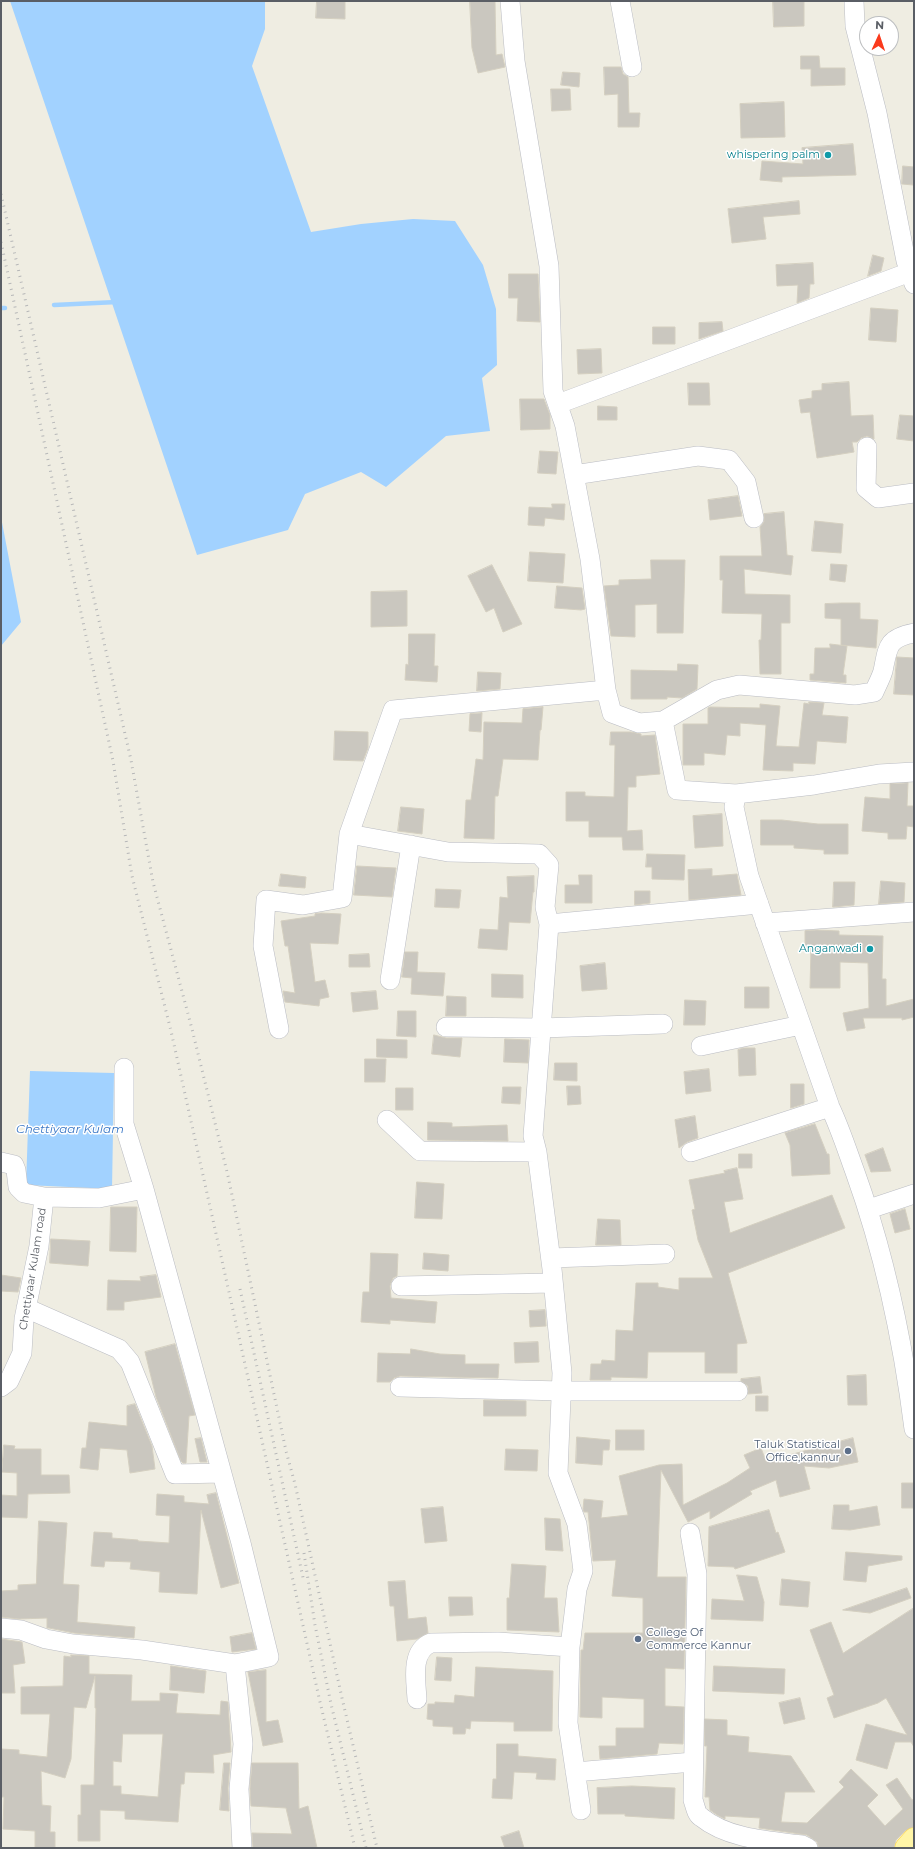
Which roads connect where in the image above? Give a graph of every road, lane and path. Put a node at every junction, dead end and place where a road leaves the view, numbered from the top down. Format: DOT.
graph roads {
  1 [pos="510,1"];
  2 [pos="620,1"];
  3 [pos="854,1"];
  4 [pos="632,67"];
  5 [pos="911,269"];
  6 [pos="558,404"];
  7 [pos="867,447"];
  8 [pos="574,474"];
  9 [pos="914,493"];
  10 [pos="754,518"];
  11 [pos="914,634"];
  12 [pos="606,690"];
  13 [pos="663,721"];
  14 [pos="914,772"];
  15 [pos="736,794"];
  16 [pos="349,834"];
  17 [pos="411,845"];
  18 [pos="759,904"];
  19 [pos="914,912"];
  20 [pos="765,923"];
  21 [pos="549,924"];
  22 [pos="390,980"];
  23 [pos="663,1024"];
  24 [pos="801,1025"];
  25 [pos="446,1027"];
  26 [pos="541,1028"];
  27 [pos="279,1029"];
  28 [pos="701,1046"];
  29 [pos="124,1068"];
  30 [pos="830,1107"];
  31 [pos="387,1120"];
  32 [pos="538,1152"];
  33 [pos="691,1152"];
  34 [pos="1,1162"];
  35 [pos="144,1189"];
  36 [pos="914,1194"];
  37 [pos="44,1197"];
  38 [pos="869,1209"];
  39 [pos="665,1254"];
  40 [pos="551,1258"];
  41 [pos="554,1283"];
  42 [pos="401,1286"];
  43 [pos="26,1308"];
  44 [pos="1,1387"];
  45 [pos="400,1387"];
  46 [pos="562,1391"];
  47 [pos="738,1391"];
  48 [pos="914,1429"];
  49 [pos="222,1473"];
  50 [pos="690,1534"];
  51 [pos="1,1628"];
  52 [pos="570,1647"];
  53 [pos="235,1664"];
  54 [pos="417,1700"];
  55 [pos="693,1762"];
  56 [pos="575,1772"];
  57 [pos="581,1810"];
  58 [pos="914,1839"];
  59 [pos="242,1848"];
  60 [pos="808,1848"];
  61 [pos="906,1848"];
  1 -- 6 [label="street"];
  2 -- 4 [label="street"];
  3 -- 5 [label="street"];
  5 -- 6 [label="street"];
  6 -- 8 [label="street"];
  7 -- 9 [label="street"];
  8 -- 10 [label="street"];
  8 -- 12 [label="street"];
  11 -- 13 [label="street"];
  12 -- 13 [label="street"];
  12 -- 16 [label="street"];
  13 -- 15 [label="street"];
  14 -- 15 [label="street"];
  15 -- 18 [label="street"];
  16 -- 17 [label="street"];
  16 -- 27 [label="street"];
  17 -- 21 [label="street"];
  17 -- 22 [label="street"];
  18 -- 20 [label="street"];
  18 -- 21 [label="street"];
  19 -- 20 [label="street"];
  20 -- 24 [label="street"];
  21 -- 26 [label="street"];
  23 -- 26 [label="street"];
  24 -- 28 [label="street"];
  24 -- 30 [label="street"];
  25 -- 26 [label="street"];
  26 -- 32 [label="street"];
  29 -- 35 [label="street"];
  30 -- 33 [label="street"];
  30 -- 38 [label="street"];
  31 -- 32 [label="street"];
  32 -- 40 [label="street"];
  34 -- 37 [label="street"];
  35 -- 37 [label="street, Chettiyaar Kulam road"];
  35 -- 49 [label="street"];
  36 -- 38 [label="street"];
  37 -- 43 [label="street, Chettiyaar Kulam road"];
  38 -- 48 [label="street"];
  39 -- 40 [label="street"];
  40 -- 41 [label="street"];
  41 -- 42 [label="street"];
  41 -- 46 [label="street"];
  43 -- 44 [label="street, Chettiyaar Kulam road"];
  43 -- 49 [label="street"];
  45 -- 46 [label="street"];
  46 -- 47 [label="street"];
  46 -- 52 [label="street"];
  49 -- 53 [label="street"];
  50 -- 55 [label="street"];
  51 -- 53 [label="street"];
  52 -- 54 [label="street"];
  52 -- 56 [label="street"];
  53 -- 59 [label="street"];
  55 -- 56 [label="street"];
  55 -- 60 [label="street"];
  56 -- 57 [label="street"];
  58 -- 61 [label="main road"];
}
